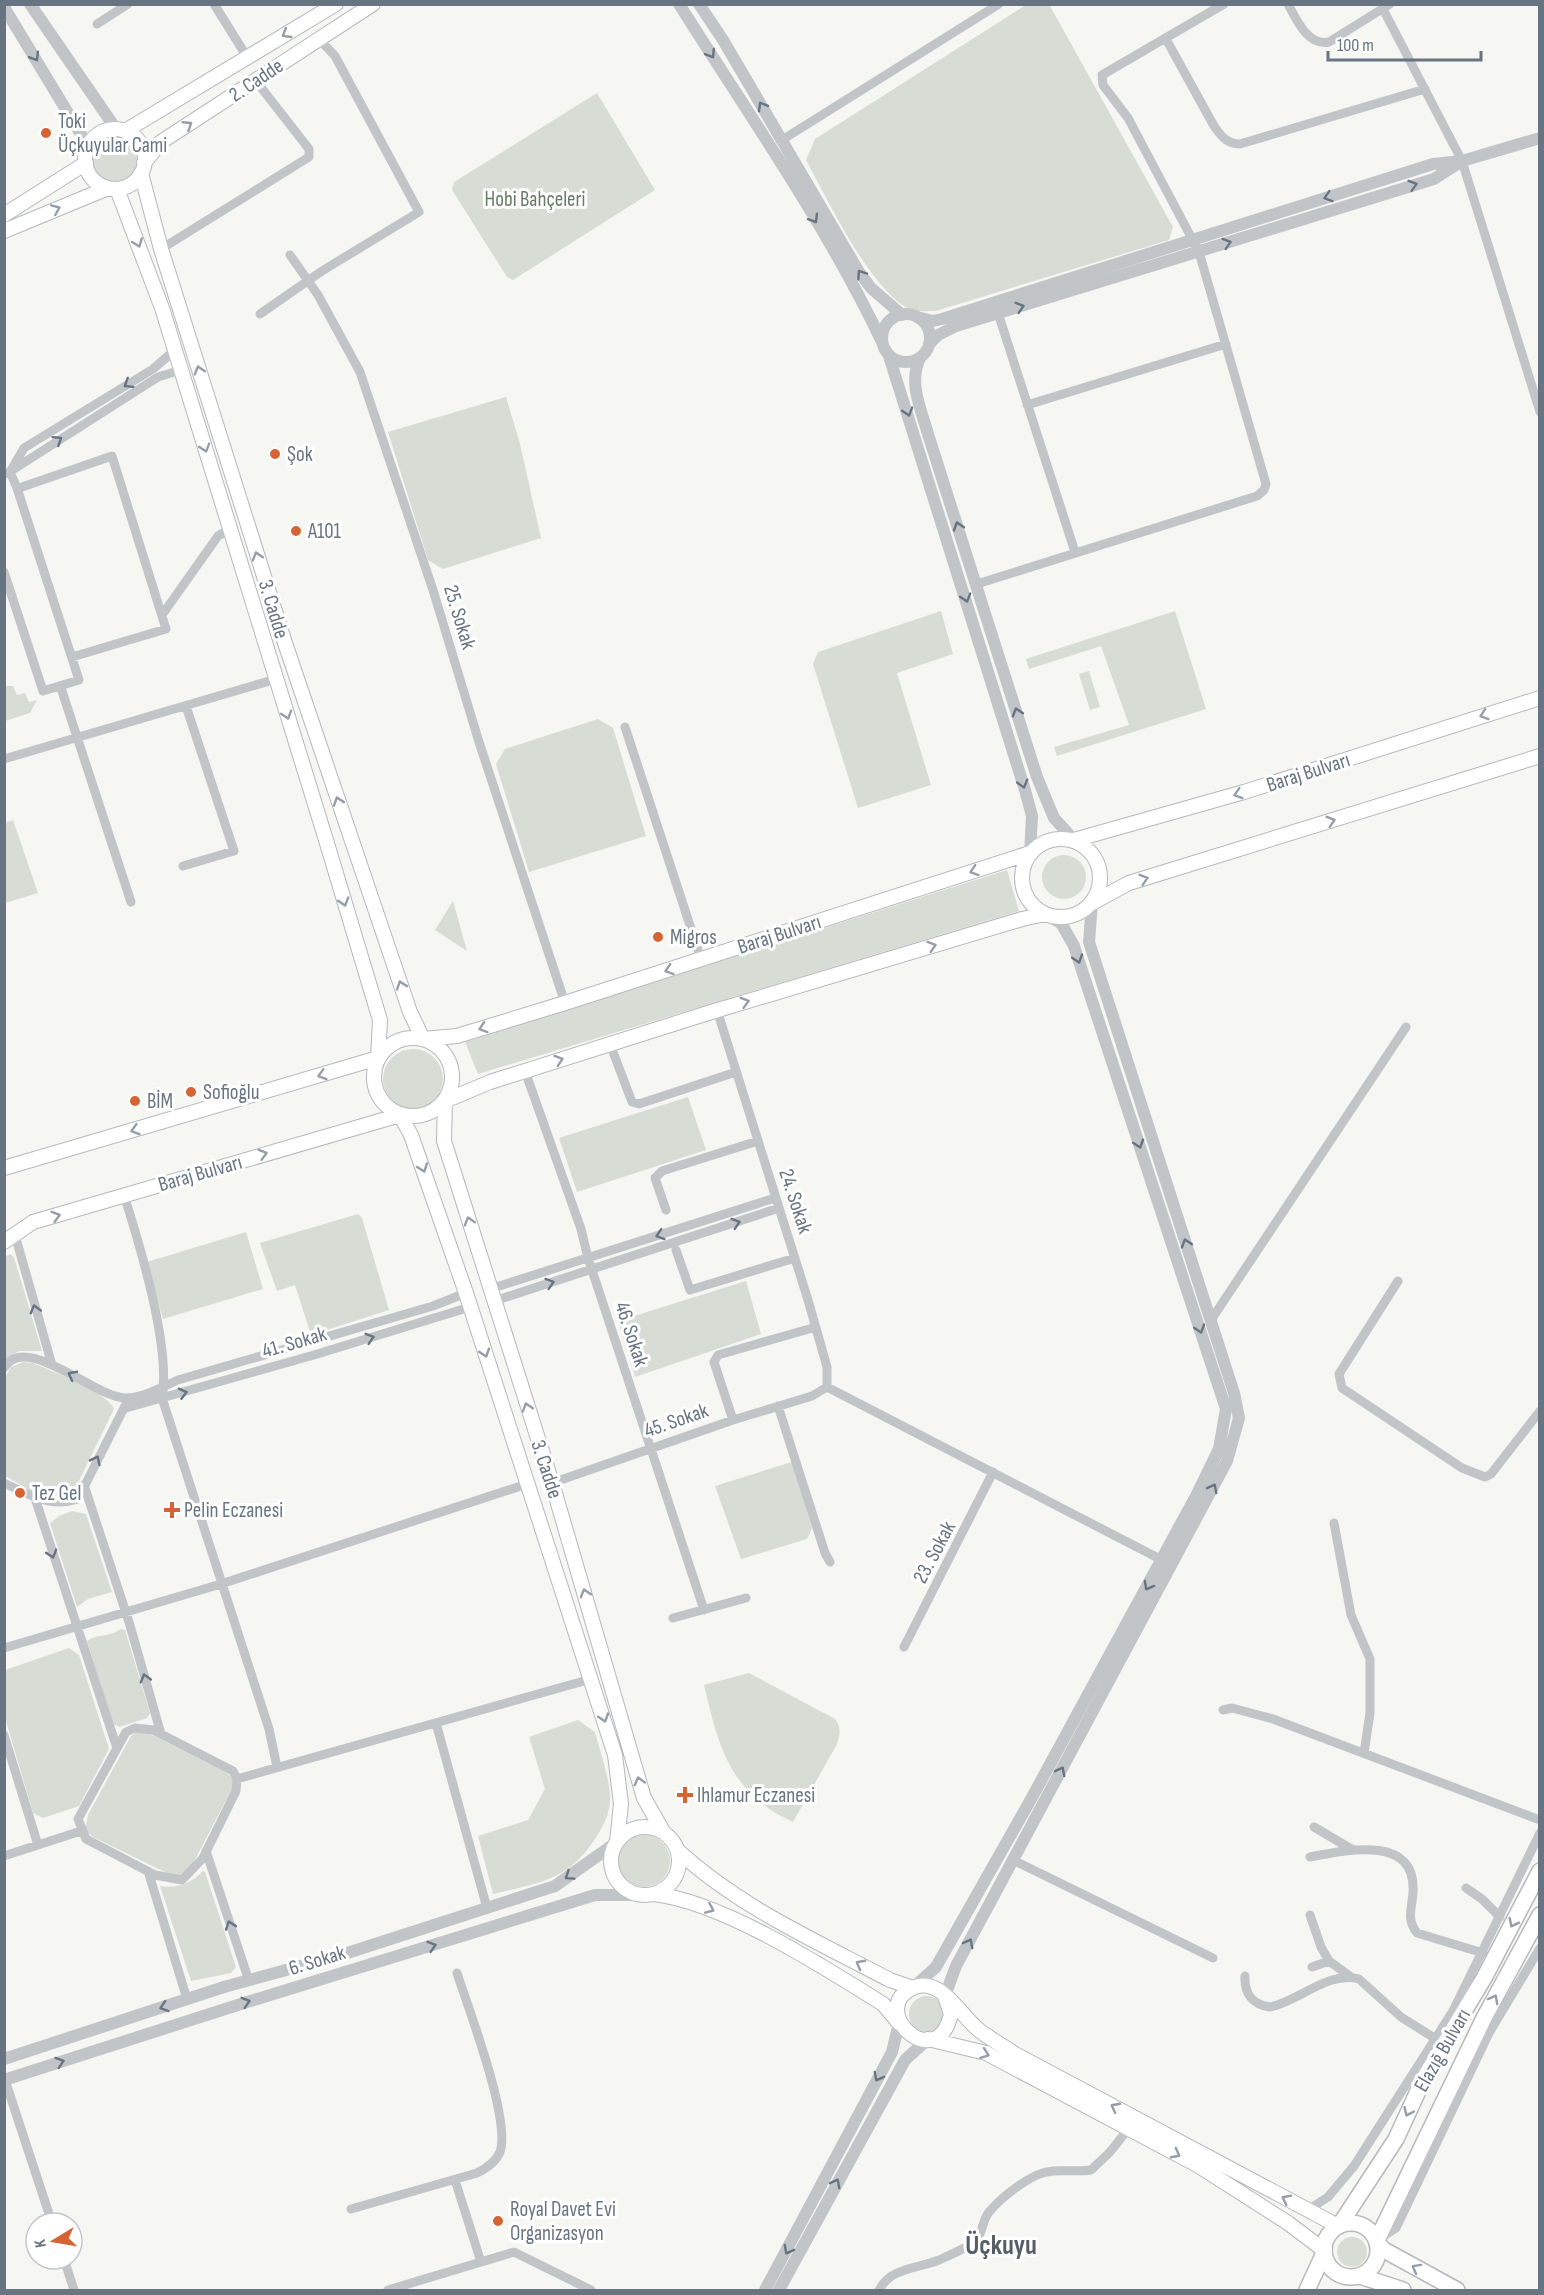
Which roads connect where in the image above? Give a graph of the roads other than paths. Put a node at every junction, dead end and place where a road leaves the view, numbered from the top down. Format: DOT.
graph roads {
  1 [pos="30,4"];
  2 [pos="129,4"];
  3 [pos="214,4"];
  4 [pos="336,4"];
  5 [pos="373,4"];
  6 [pos="679,4"];
  7 [pos="699,4"];
  8 [pos="999,4"];
  9 [pos="1224,4"];
  10 [pos="1288,4"];
  11 [pos="4,7"];
  12 [pos="1386,7"];
  13 [pos="97,24"];
  14 [pos="318,38"];
  15 [pos="1166,39"];
  16 [pos="247,57"];
  17 [pos="256,81"];
  18 [pos="1425,89"];
  19 [pos="120,130"];
  20 [pos="1539,138"];
  21 [pos="782,140"];
  22 [pos="88,146"];
  23 [pos="1462,161"];
  24 [pos="86,163"];
  25 [pos="143,168"];
  26 [pos="112,188"];
  27 [pos="4,215"];
  28 [pos="4,231"];
  29 [pos="1193,238"];
  30 [pos="161,249"];
  31 [pos="1199,252"];
  32 [pos="290,255"];
  33 [pos="309,281"];
  34 [pos="260,314"];
  35 [pos="998,314"];
  36 [pos="902,315"];
  37 [pos="916,317"];
  38 [pos="882,342"];
  39 [pos="929,344"];
  40 [pos="1226,344"];
  41 [pos="175,350"];
  42 [pos="890,356"];
  43 [pos="920,358"];
  44 [pos="181,370"];
  45 [pos="1028,405"];
  46 [pos="1539,412"];
  47 [pos="7,473"];
  48 [pos="22,487"];
  49 [pos="230,530"];
  50 [pos="1075,552"];
  51 [pos="4,572"];
  52 [pos="976,584"];
  53 [pos="162,615"];
  54 [pos="72,657"];
  55 [pos="276,679"];
  56 [pos="61,687"];
  57 [pos="1539,698"];
  58 [pos="186,706"];
  59 [pos="625,727"];
  60 [pos="78,739"];
  61 [pos="1539,756"];
  62 [pos="4,759"];
  63 [pos="1074,840"];
  64 [pos="1030,853"];
  65 [pos="183,866"];
  66 [pos="131,902"];
  67 [pos="1092,903"];
  68 [pos="1045,914"];
  69 [pos="701,959"];
  70 [pos="565,1003"];
  71 [pos="717,1010"];
  72 [pos="1406,1027"];
  73 [pos="423,1039"];
  74 [pos="610,1044"];
  75 [pos="378,1058"];
  76 [pos="525,1071"];
  77 [pos="736,1072"];
  78 [pos="445,1101"];
  79 [pos="400,1115"];
  80 [pos="758,1141"];
  81 [pos="4,1168"];
  82 [pos="124,1195"];
  83 [pos="775,1198"];
  84 [pos="779,1208"];
  85 [pos="666,1210"];
  86 [pos="10,1238"];
  87 [pos="676,1250"];
  88 [pos="588,1258"];
  89 [pos="795,1258"];
  90 [pos="592,1269"];
  91 [pos="1398,1281"];
  92 [pos="466,1293"];
  93 [pos="492,1295"];
  94 [pos="470,1307"];
  95 [pos="1211,1320"];
  96 [pos="816,1327"];
  97 [pos="52,1365"];
  98 [pos="4,1368"];
  99 [pos="164,1386"];
  100 [pos="827,1387"];
  101 [pos="162,1398"];
  102 [pos="126,1403"];
  103 [pos="778,1406"];
  104 [pos="1539,1411"];
  105 [pos="733,1420"];
  106 [pos="650,1448"];
  107 [pos="993,1472"];
  108 [pos="4,1483"];
  109 [pos="552,1483"];
  110 [pos="527,1484"];
  111 [pos="84,1485"];
  112 [pos="35,1498"];
  113 [pos="1335,1523"];
  114 [pos="1162,1560"];
  115 [pos="830,1562"];
  116 [pos="220,1584"];
  117 [pos="746,1598"];
  118 [pos="704,1610"];
  119 [pos="126,1611"];
  120 [pos="673,1618"];
  121 [pos="76,1625"];
  122 [pos="904,1647"];
  123 [pos="4,1648"];
  124 [pos="591,1679"];
  125 [pos="1223,1710"];
  126 [pos="436,1723"];
  127 [pos="161,1734"];
  128 [pos="4,1735"];
  129 [pos="117,1748"];
  130 [pos="1364,1753"];
  131 [pos="277,1767"];
  132 [pos="237,1779"];
  133 [pos="1539,1820"];
  134 [pos="1314,1827"];
  135 [pos="81,1831"];
  136 [pos="664,1833"];
  137 [pos="1539,1833"];
  138 [pos="617,1842"];
  139 [pos="38,1845"];
  140 [pos="677,1850"];
  141 [pos="1353,1850"];
  142 [pos="206,1851"];
  143 [pos="4,1856"];
  144 [pos="1310,1857"];
  145 [pos="1013,1860"];
  146 [pos="148,1871"];
  147 [pos="1539,1871"];
  148 [pos="1466,1888"];
  149 [pos="648,1894"];
  150 [pos="487,1908"];
  151 [pos="1310,1915"];
  152 [pos="1539,1915"];
  153 [pos="1500,1917"];
  154 [pos="1539,1948"];
  155 [pos="1483,1953"];
  156 [pos="1213,1958"];
  157 [pos="1329,1961"];
  158 [pos="1312,1967"];
  159 [pos="458,1973"];
  160 [pos="1245,1976"];
  161 [pos="1351,1977"];
  162 [pos="249,1981"];
  163 [pos="913,1988"];
  164 [pos="945,1996"];
  165 [pos="187,1999"];
  166 [pos="899,2023"];
  167 [pos="928,2039"];
  168 [pos="1436,2039"];
  169 [pos="4,2059"];
  170 [pos="5,2080"];
  171 [pos="1129,2128"];
  172 [pos="454,2180"];
  173 [pos="351,2209"];
  174 [pos="1308,2210"];
  175 [pos="48,2211"];
  176 [pos="1338,2226"];
  177 [pos="1377,2241"];
  178 [pos="1324,2252"];
  179 [pos="481,2262"];
  180 [pos="68,2271"];
  181 [pos="1359,2276"];
  182 [pos="74,2290"];
  183 [pos="388,2290"];
  184 [pos="591,2290"];
  185 [pos="765,2290"];
  186 [pos="779,2290"];
  187 [pos="879,2290"];
  188 [pos="1307,2290"];
  189 [pos="1348,2290"];
  190 [pos="1403,2290"];
  191 [pos="1457,2290"];
  1 -- 19 [label="street"];
  2 -- 13 [label="street"];
  3 -- 16 [label="street"];
  4 -- 16 [label="main road, 2. Cadde, one-way"];
  5 -- 14 [label="main road, 2. Cadde"];
  6 -- 38 [label="street, one-way"];
  21 -- 7 [label="street, one-way"];
  8 -- 21 [label="street"];
  9 -- 15 [label="street"];
  10 -- 12 [label="street"];
  11 -- 22 [label="street, one-way"];
  12 -- 18 [label="street"];
  14 -- 17 [label="main road, 2. Cadde"];
  14 -- 33 [label="street"];
  15 -- 18 [label="street"];
  15 -- 29 [label="street"];
  16 -- 19 [label="main road, 2. Cadde"];
  25 -- 17 [label="main road, 2. Cadde, one-way"];
  17 -- 30 [label="street"];
  18 -- 23 [label="street"];
  19 -- 22 [label="main road"];
  19 -- 25 [label="main road"];
  20 -- 23 [label="street"];
  36 -- 21 [label="street, one-way"];
  22 -- 24 [label="main road"];
  23 -- 29 [label="street, one-way"];
  31 -- 23 [label="street, one-way"];
  23 -- 46 [label="street"];
  24 -- 26 [label="main road"];
  24 -- 27 [label="main road"];
  25 -- 26 [label="main road"];
  25 -- 30 [label="main road, 3. Cadde"];
  28 -- 26 [label="main road, one-way"];
  26 -- 41 [label="main road, 3. Cadde, one-way"];
  29 -- 31 [label="street"];
  29 -- 37 [label="street"];
  73 -- 30 [label="main road, 3. Cadde, one-way"];
  35 -- 31 [label="street, one-way"];
  31 -- 40 [label="street"];
  32 -- 33 [label="street, 25. Sokak"];
  33 -- 34 [label="street"];
  33 -- 70 [label="street, 25. Sokak"];
  35 -- 39 [label="street"];
  35 -- 45 [label="street"];
  36 -- 37 [label="street"];
  36 -- 38 [label="street"];
  37 -- 39 [label="street"];
  38 -- 42 [label="street"];
  39 -- 43 [label="street"];
  40 -- 45 [label="street"];
  40 -- 50 [label="street"];
  41 -- 44 [label="main road, 3. Cadde"];
  41 -- 47 [label="street, one-way"];
  42 -- 43 [label="street"];
  42 -- 64 [label="street, one-way"];
  52 -- 43 [label="street, one-way"];
  47 -- 44 [label="street, one-way"];
  44 -- 49 [label="main road, 3. Cadde, one-way"];
  45 -- 50 [label="street"];
  47 -- 54 [label="street"];
  48 -- 53 [label="street"];
  49 -- 53 [label="street"];
  49 -- 55 [label="main road, 3. Cadde"];
  50 -- 52 [label="street"];
  51 -- 56 [label="street"];
  63 -- 52 [label="street, one-way"];
  53 -- 54 [label="street"];
  54 -- 56 [label="street"];
  55 -- 58 [label="street"];
  55 -- 75 [label="main road, 3. Cadde, one-way"];
  56 -- 60 [label="street"];
  57 -- 63 [label="main road, Baraj Bulvarı, one-way"];
  58 -- 60 [label="street"];
  58 -- 65 [label="street"];
  59 -- 69 [label="street"];
  60 -- 62 [label="street"];
  60 -- 66 [label="street"];
  67 -- 61 [label="main road, one-way"];
  63 -- 64 [label="main road"];
  63 -- 67 [label="main road"];
  64 -- 68 [label="main road"];
  64 -- 69 [label="main road, Baraj Bulvarı, one-way"];
  67 -- 68 [label="main road"];
  95 -- 67 [label="street, one-way"];
  71 -- 68 [label="main road, one-way"];
  68 -- 114 [label="street, one-way"];
  69 -- 70 [label="main road, Baraj Bulvarı, one-way"];
  70 -- 73 [label="main road, Baraj Bulvarı, one-way"];
  71 -- 74 [label="main road"];
  71 -- 77 [label="street, 24. Sokak"];
  72 -- 95 [label="street"];
  73 -- 75 [label="main road"];
  73 -- 78 [label="main road"];
  76 -- 74 [label="main road, one-way"];
  74 -- 77 [label="street"];
  75 -- 79 [label="main road"];
  75 -- 81 [label="main road, one-way"];
  76 -- 78 [label="main road"];
  76 -- 88 [label="street, 46. Sokak"];
  77 -- 80 [label="street, 24. Sokak"];
  78 -- 79 [label="main road"];
  93 -- 78 [label="main road, 3. Cadde, one-way"];
  82 -- 79 [label="main road, Baraj Bulvarı, one-way"];
  79 -- 92 [label="main road, 3. Cadde, one-way"];
  80 -- 83 [label="street, 24. Sokak"];
  80 -- 85 [label="street"];
  86 -- 82 [label="main road, Baraj Bulvarı, one-way"];
  82 -- 99 [label="street"];
  83 -- 84 [label="street, 24. Sokak"];
  83 -- 88 [label="street, one-way"];
  84 -- 89 [label="street, 24. Sokak"];
  90 -- 84 [label="street, one-way"];
  97 -- 86 [label="street, one-way"];
  87 -- 89 [label="street"];
  88 -- 90 [label="street, 46. Sokak"];
  88 -- 93 [label="street"];
  89 -- 96 [label="street, 24. Sokak"];
  93 -- 90 [label="street, one-way"];
  90 -- 106 [label="street, 46. Sokak"];
  91 -- 104 [label="street"];
  92 -- 94 [label="main road, 3. Cadde"];
  92 -- 99 [label="street, 41. Sokak"];
  109 -- 93 [label="main road, 3. Cadde, one-way"];
  101 -- 94 [label="street, 41. Sokak, one-way"];
  94 -- 110 [label="main road, 3. Cadde, one-way"];
  145 -- 95 [label="street, one-way"];
  96 -- 100 [label="street, 24. Sokak"];
  96 -- 105 [label="street"];
  97 -- 98 [label="street"];
  102 -- 97 [label="street, one-way"];
  99 -- 101 [label="street"];
  99 -- 102 [label="street, 41. Sokak"];
  100 -- 103 [label="street, 45. Sokak"];
  100 -- 107 [label="street"];
  101 -- 102 [label="street, 41. Sokak"];
  101 -- 116 [label="street"];
  111 -- 102 [label="street, one-way"];
  103 -- 105 [label="street, 45. Sokak"];
  103 -- 115 [label="street"];
  105 -- 106 [label="street, 45. Sokak"];
  106 -- 109 [label="street, 45. Sokak"];
  106 -- 118 [label="street, 46. Sokak"];
  107 -- 114 [label="street"];
  107 -- 122 [label="street, 23. Sokak"];
  108 -- 112 [label="street"];
  136 -- 109 [label="main road, 3. Cadde, one-way"];
  110 -- 116 [label="street"];
  110 -- 124 [label="main road, 3. Cadde"];
  111 -- 112 [label="street"];
  111 -- 119 [label="street"];
  112 -- 121 [label="street, one-way"];
  113 -- 130 [label="street"];
  114 -- 163 [label="street, one-way"];
  116 -- 119 [label="street"];
  116 -- 131 [label="street"];
  117 -- 118 [label="street"];
  118 -- 120 [label="street"];
  119 -- 121 [label="street"];
  127 -- 119 [label="street, one-way"];
  121 -- 123 [label="street"];
  121 -- 129 [label="street"];
  124 -- 126 [label="street"];
  124 -- 138 [label="main road, 3. Cadde, one-way"];
  125 -- 130 [label="street"];
  126 -- 131 [label="street"];
  126 -- 150 [label="street"];
  127 -- 129 [label="street"];
  127 -- 132 [label="street"];
  128 -- 139 [label="street"];
  129 -- 135 [label="street"];
  130 -- 133 [label="street"];
  131 -- 132 [label="street"];
  132 -- 142 [label="street"];
  134 -- 141 [label="street"];
  135 -- 139 [label="street"];
  135 -- 146 [label="street"];
  136 -- 138 [label="main road"];
  136 -- 140 [label="main road"];
  137 -- 153 [label="street"];
  138 -- 149 [label="main road"];
  138 -- 150 [label="street, 6. Sokak, one-way"];
  139 -- 143 [label="street"];
  140 -- 149 [label="main road"];
  163 -- 140 [label="main road, one-way"];
  141 -- 144 [label="street"];
  141 -- 155 [label="street"];
  142 -- 146 [label="street"];
  162 -- 142 [label="street, one-way"];
  145 -- 156 [label="street"];
  164 -- 145 [label="street, one-way"];
  146 -- 165 [label="street"];
  147 -- 176 [label="main road, Elazığ Bulvarı, one-way"];
  148 -- 153 [label="street"];
  149 -- 166 [label="main road, one-way"];
  170 -- 149 [label="street, 6. Sokak, one-way"];
  150 -- 162 [label="street, 6. Sokak"];
  151 -- 157 [label="street"];
  177 -- 152 [label="main road, Elazığ Bulvarı, one-way"];
  153 -- 155 [label="street"];
  154 -- 177 [label="street"];
  155 -- 168 [label="street"];
  157 -- 158 [label="street"];
  157 -- 161 [label="street"];
  159 -- 172 [label="street"];
  160 -- 161 [label="street"];
  161 -- 168 [label="street"];
  162 -- 165 [label="street, 6. Sokak"];
  163 -- 164 [label="main road"];
  163 -- 166 [label="main road"];
  164 -- 167 [label="main road"];
  174 -- 164 [label="main road, one-way"];
  165 -- 169 [label="street, 6. Sokak, one-way"];
  166 -- 167 [label="main road"];
  166 -- 185 [label="street, one-way"];
  167 -- 171 [label="main road, one-way"];
  186 -- 167 [label="street, one-way"];
  168 -- 174 [label="street"];
  170 -- 175 [label="street"];
  171 -- 178 [label="main road, one-way"];
  171 -- 187 [label="street"];
  172 -- 173 [label="street"];
  172 -- 179 [label="street"];
  174 -- 176 [label="main road"];
  176 -- 177 [label="main road"];
  176 -- 178 [label="main road"];
  177 -- 181 [label="main road"];
  191 -- 177 [label="main road, one-way"];
  178 -- 181 [label="main road"];
  178 -- 188 [label="main road"];
  179 -- 183 [label="street"];
  179 -- 184 [label="street"];
  180 -- 182 [label="street"];
  181 -- 189 [label="main road"];
  181 -- 190 [label="main road"];
}
